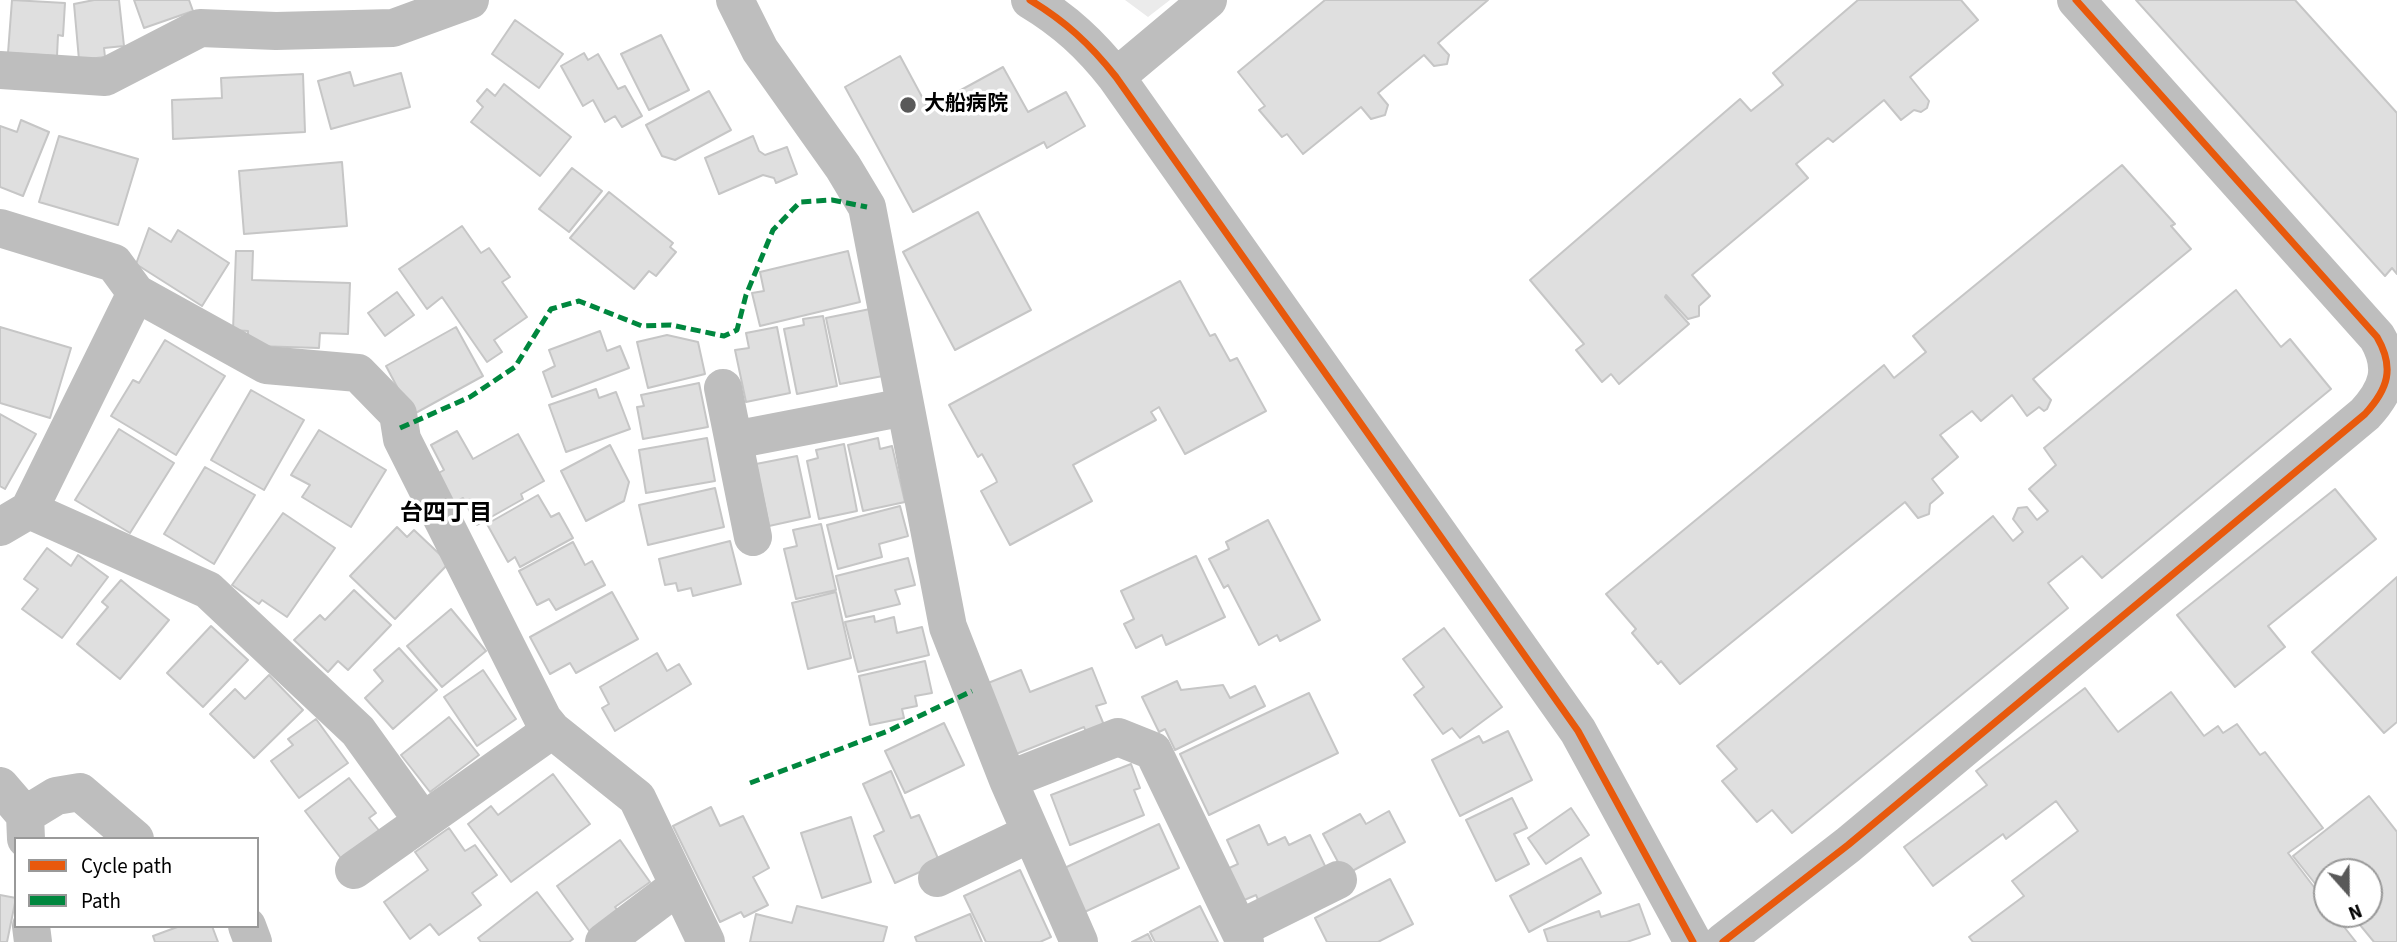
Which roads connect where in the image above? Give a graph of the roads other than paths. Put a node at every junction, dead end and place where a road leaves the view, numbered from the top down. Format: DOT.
graph roads {
  1 [pos="470,0"];
  2 [pos="735,0"];
  3 [pos="1030,0"];
  4 [pos="1208,0"];
  5 [pos="2076,0"];
  6 [pos="0,70"];
  7 [pos="1116,76"];
  8 [pos="0,228"];
  9 [pos="136,293"];
  10 [pos="723,388"];
  11 [pos="905,407"];
  12 [pos="734,440"];
  13 [pos="14,518"];
  14 [pos="753,537"];
  15 [pos="547,725"];
  16 [pos="1008,780"];
  17 [pos="0,786"];
  18 [pos="422,820"];
  19 [pos="26,827"];
  20 [pos="1031,833"];
  21 [pos="133,837"];
  22 [pos="354,870"];
  23 [pos="937,878"];
  24 [pos="1338,880"];
  25 [pos="678,886"];
  26 [pos="1242,936"];
  27 [pos="604,942"];
  28 [pos="706,942"];
  29 [pos="1079,942"];
  30 [pos="1693,942"];
  31 [pos="1723,942"];
  1 -- 6 [label="street"];
  2 -- 11 [label="street"];
  3 -- 7 [label="street"];
  4 -- 7 [label="street"];
  5 -- 31 [label="street"];
  7 -- 30 [label="street"];
  8 -- 9 [label="street"];
  9 -- 13 [label="street"];
  9 -- 15 [label="street"];
  10 -- 12 [label="street"];
  11 -- 12 [label="street"];
  11 -- 16 [label="street"];
  12 -- 14 [label="street"];
  13 -- 18 [label="street"];
  15 -- 18 [label="street"];
  15 -- 25 [label="street"];
  16 -- 20 [label="street"];
  16 -- 26 [label="street"];
  17 -- 19 [label="street"];
  18 -- 22 [label="street"];
  19 -- 21 [label="street"];
  20 -- 23 [label="street"];
  20 -- 29 [label="street"];
  24 -- 26 [label="street"];
  25 -- 27 [label="street"];
  25 -- 28 [label="street"];
}
